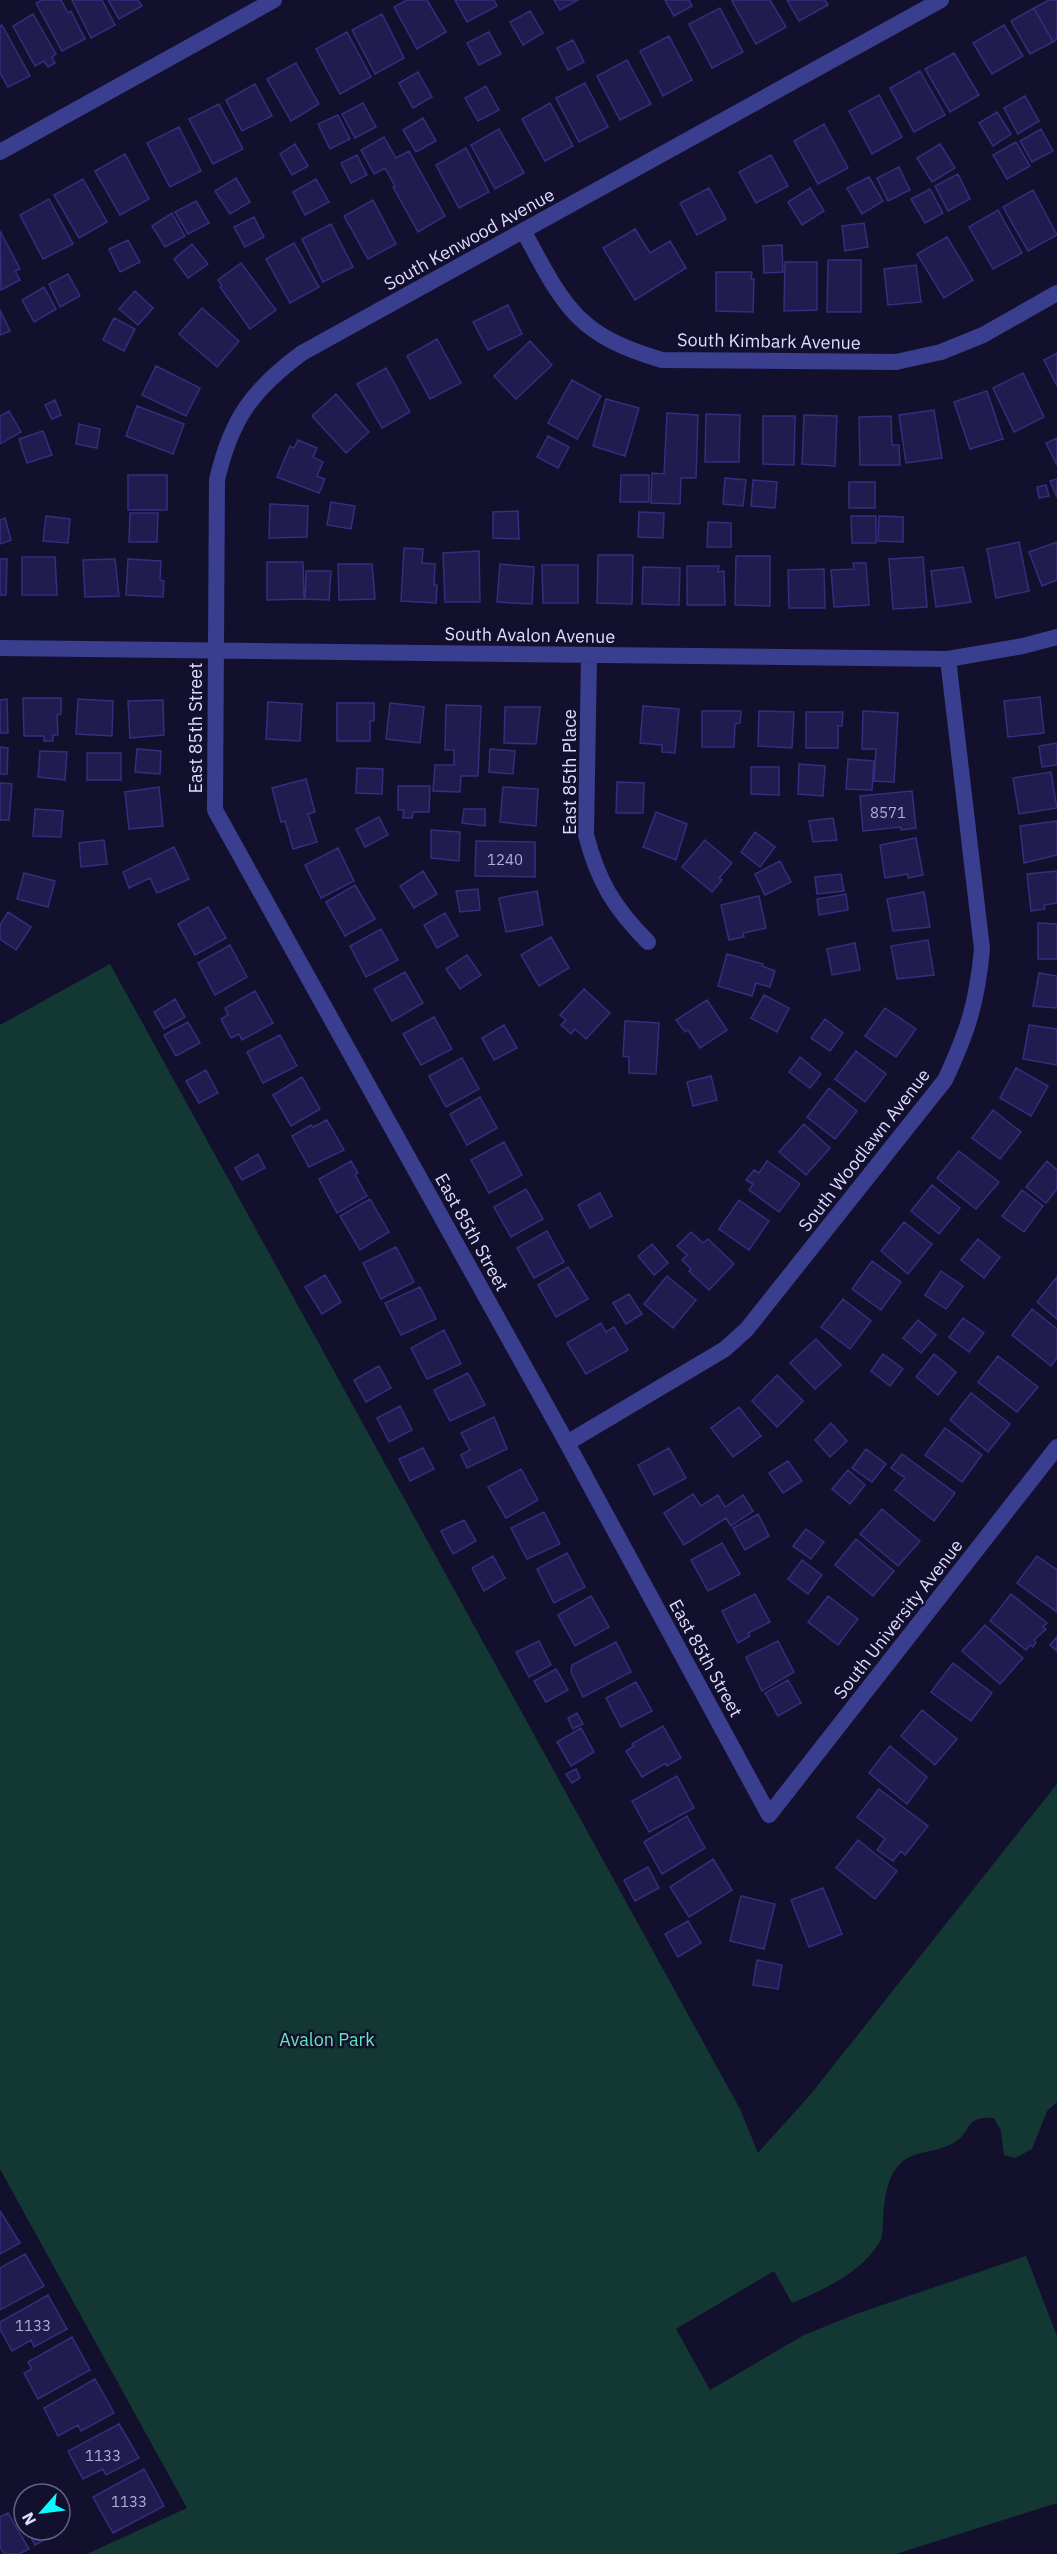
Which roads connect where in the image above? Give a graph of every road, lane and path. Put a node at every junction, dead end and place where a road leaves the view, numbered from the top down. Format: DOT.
graph roads {
  1 [pos="274,0"];
  2 [pos="941,0"];
  3 [pos="0,152"];
  4 [pos="524,232"];
  5 [pos="1057,294"];
  6 [pos="1057,637"];
  7 [pos="0,648"];
  8 [pos="215,650"];
  9 [pos="589,656"];
  10 [pos="948,659"];
  11 [pos="648,942"];
  12 [pos="567,1443"];
  13 [pos="1057,1447"];
  14 [pos="770,1815"];
  1 -- 3 [label="street"];
  2 -- 4 [label="street, South Kenwood Avenue"];
  4 -- 5 [label="street, South Kimbark Avenue"];
  4 -- 8 [label="street, South Kenwood Avenue"];
  6 -- 10 [label="street, South Avalon Avenue"];
  7 -- 8 [label="street, South Avalon Avenue"];
  8 -- 9 [label="street, South Avalon Avenue"];
  8 -- 12 [label="street, East 85th Street"];
  9 -- 10 [label="street, South Avalon Avenue"];
  9 -- 11 [label="street, East 85th Place"];
  10 -- 12 [label="street, South Woodlawn Avenue"];
  12 -- 14 [label="street, East 85th Street"];
  13 -- 14 [label="street, South University Avenue"];
}
